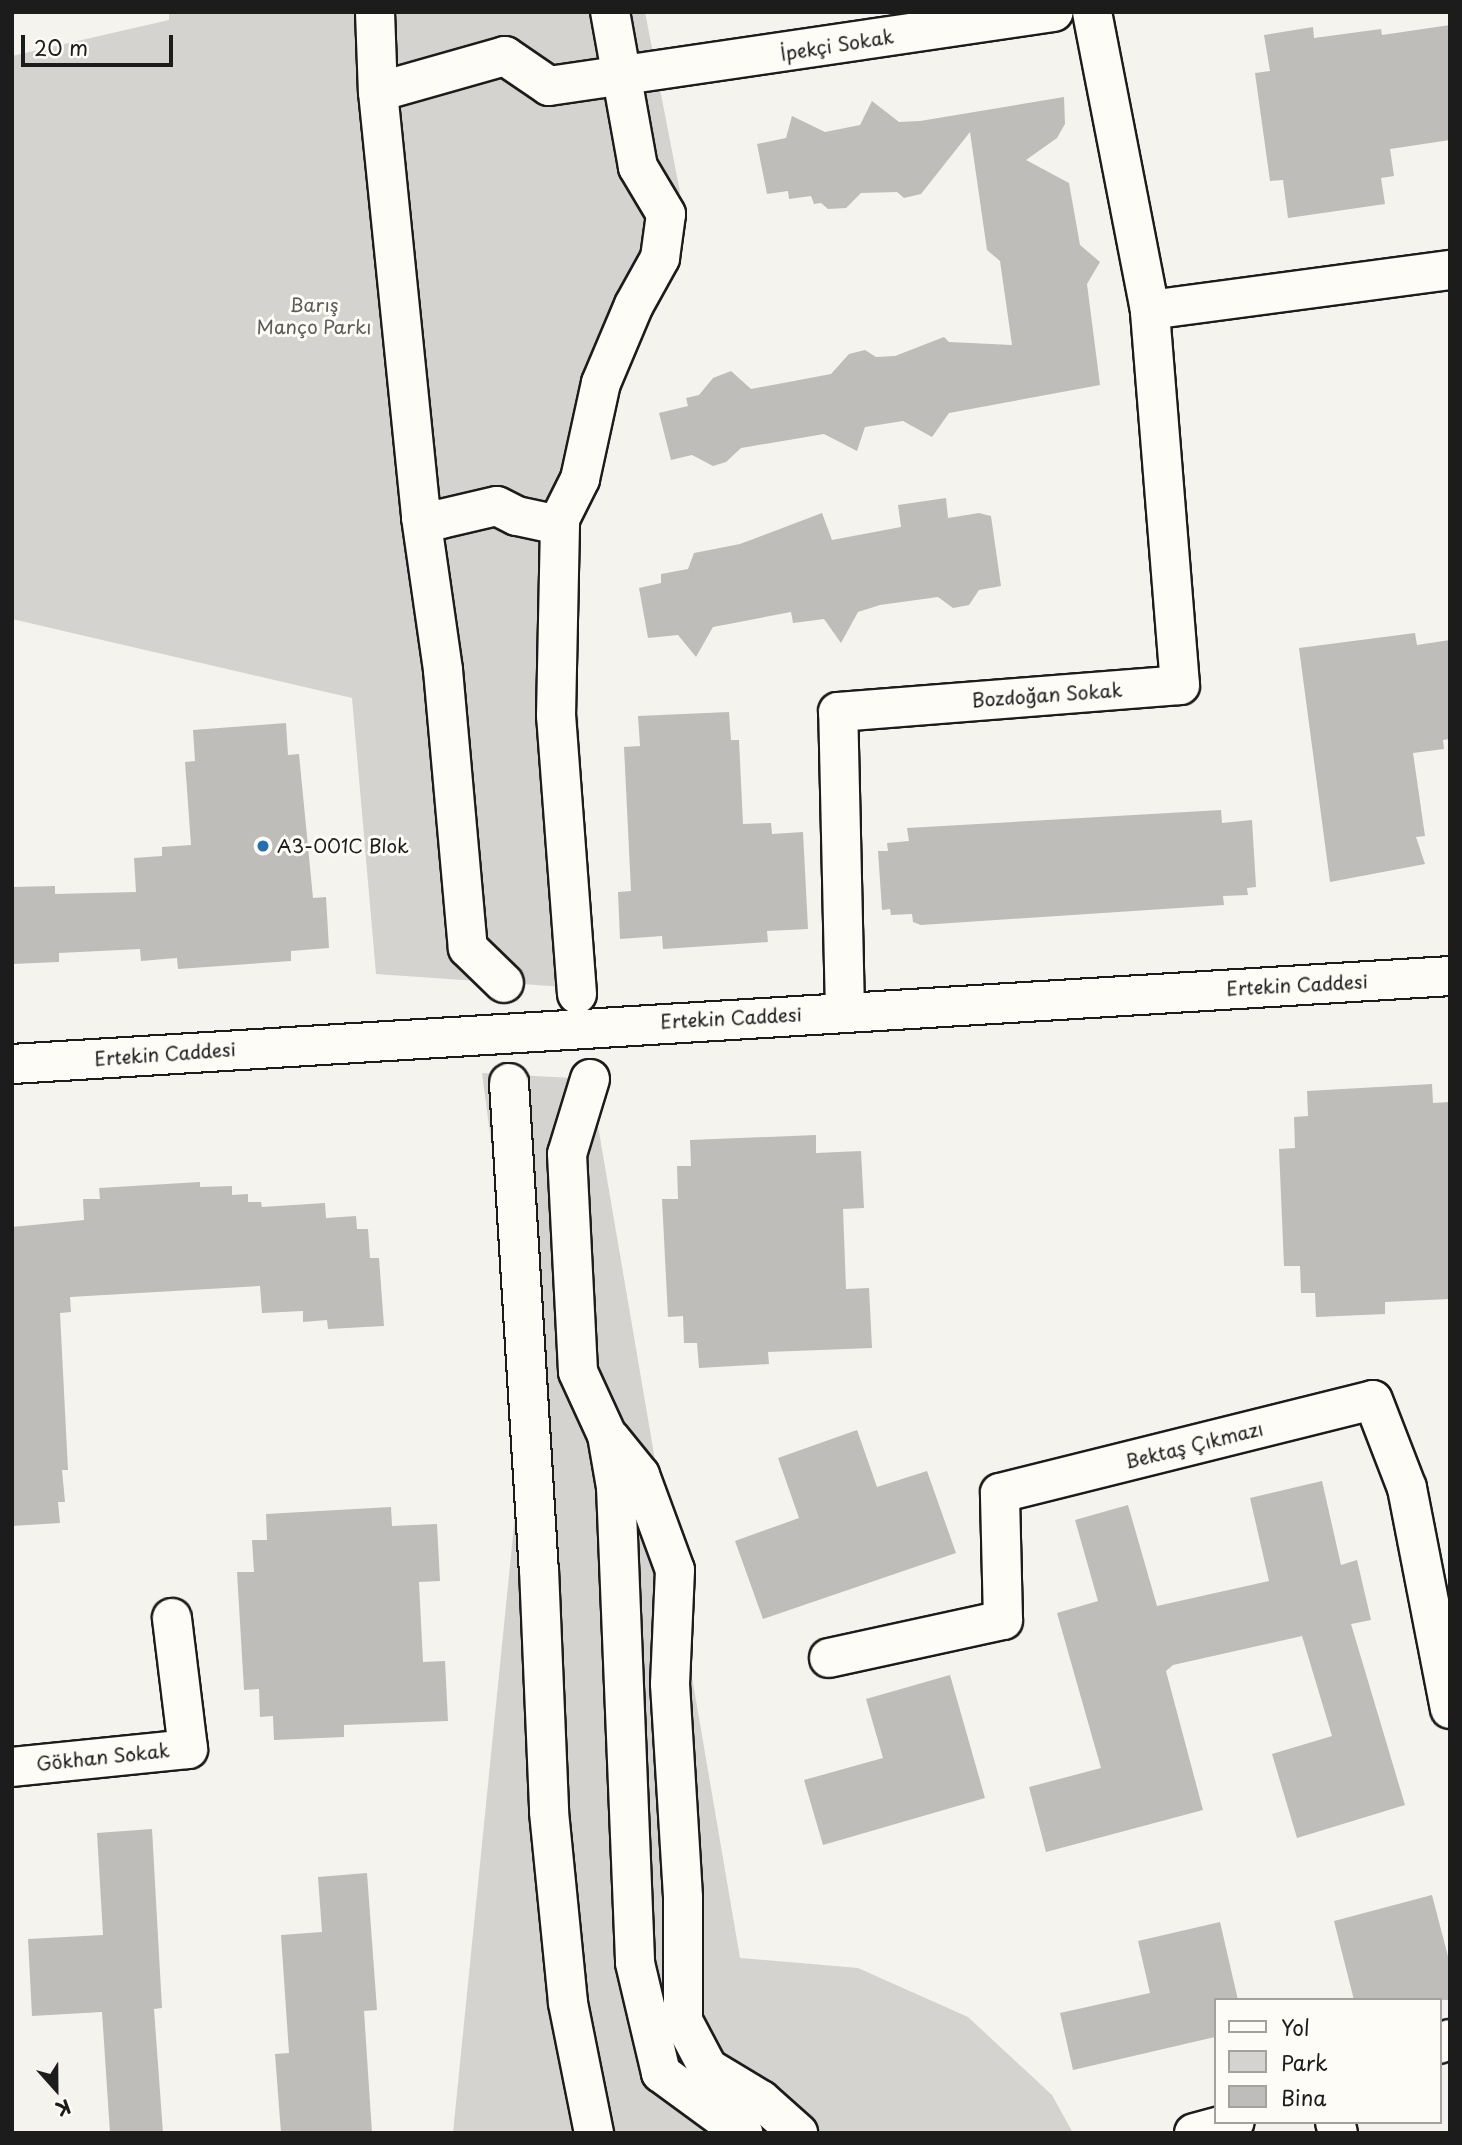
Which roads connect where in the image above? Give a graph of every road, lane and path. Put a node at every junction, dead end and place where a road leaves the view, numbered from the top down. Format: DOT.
graph roads {
  1 [pos="375,12"];
  2 [pos="610,12"];
  3 [pos="1054,12"];
  4 [pos="1092,12"];
  5 [pos="620,79"];
  6 [pos="378,92"];
  7 [pos="1450,270"];
  8 [pos="1150,310"];
  9 [pos="421,517"];
  10 [pos="559,525"];
  11 [pos="1450,976"];
  12 [pos="504,983"];
  13 [pos="577,995"];
  14 [pos="845,1011"];
  15 [pos="12,1064"];
  16 [pos="590,1079"];
  17 [pos="509,1083"];
  18 [pos="607,1434"];
  19 [pos="172,1618"];
  20 [pos="829,1658"];
  21 [pos="1450,1709"];
  22 [pos="12,1767"];
  23 [pos="1228,2124"];
  24 [pos="587,2132"];
  25 [pos="743,2133"];
  26 [pos="798,2133"];
  27 [pos="1194,2133"];
  1 -- 6 [label="street"];
  2 -- 5 [label="street"];
  3 -- 5 [label="street, İpekçi Sokak"];
  4 -- 8 [label="street"];
  5 -- 6 [label="street, İpekçi Sokak"];
  5 -- 10 [label="street"];
  6 -- 9 [label="street"];
  7 -- 8 [label="street"];
  8 -- 14 [label="street, Bozdoğan Sokak"];
  9 -- 10 [label="street"];
  9 -- 12 [label="street"];
  10 -- 13 [label="street"];
  11 -- 14 [label="street, Ertekin Caddesi"];
  14 -- 15 [label="street, Ertekin Caddesi"];
  16 -- 18 [label="street"];
  17 -- 24 [label="street"];
  18 -- 25 [label="street"];
  18 -- 26 [label="street"];
  19 -- 22 [label="street, Gökhan Sokak"];
  20 -- 21 [label="street, Bektaş Çıkmazı"];
  23 -- 27 [label="street"];
}
